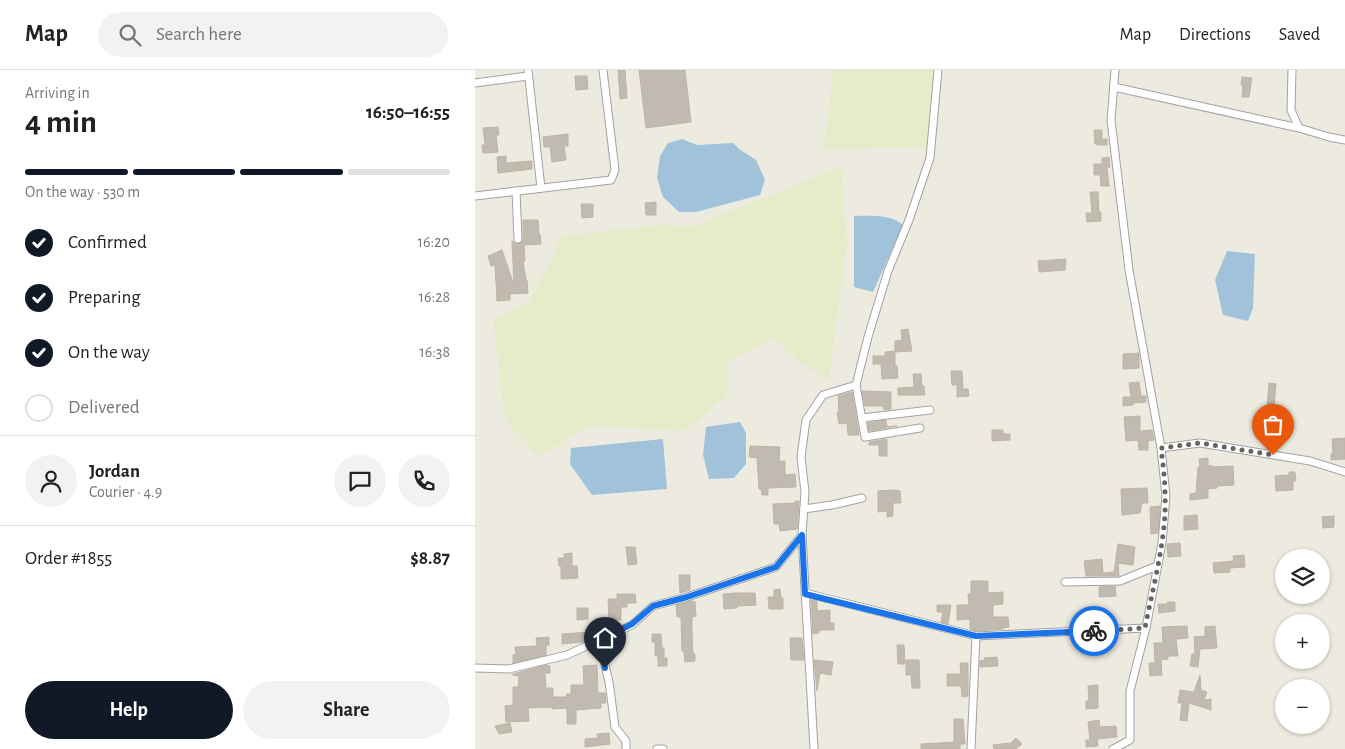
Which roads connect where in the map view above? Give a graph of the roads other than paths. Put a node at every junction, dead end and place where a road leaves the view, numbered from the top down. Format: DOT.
graph roads {
  1 [pos="603,70"];
  2 [pos="937,70"];
  3 [pos="1115,70"];
  4 [pos="1292,70"];
  5 [pos="528,73"];
  6 [pos="475,83"];
  7 [pos="1113,87"];
  8 [pos="1299,128"];
  9 [pos="1345,140"];
  10 [pos="541,188"];
  11 [pos="516,191"];
  12 [pos="475,196"];
  13 [pos="518,239"];
  14 [pos="856,385"];
  15 [pos="929,410"];
  16 [pos="862,418"];
  17 [pos="920,428"];
  18 [pos="1161,448"];
  19 [pos="1345,472"];
  20 [pos="862,498"];
  21 [pos="804,509"];
  22 [pos="802,535"];
  23 [pos="1157,566"];
  24 [pos="1065,582"];
  25 [pos="805,594"];
  26 [pos="1145,628"];
  27 [pos="976,636"];
  28 [pos="599,640"];
  29 [pos="475,668"];
  30 [pos="626,749"];
  31 [pos="657,749"];
  32 [pos="663,749"];
  33 [pos="813,749"];
  34 [pos="971,749"];
  35 [pos="1113,749"];
  1 -- 10 [label="street"];
  2 -- 14 [label="street"];
  3 -- 7 [label="street"];
  4 -- 8 [label="street"];
  5 -- 6 [label="street"];
  5 -- 10 [label="street"];
  7 -- 8 [label="street"];
  7 -- 18 [label="street"];
  8 -- 9 [label="street"];
  10 -- 11 [label="street"];
  11 -- 12 [label="street"];
  11 -- 13 [label="street"];
  14 -- 16 [label="street"];
  14 -- 21 [label="street"];
  15 -- 16 [label="street"];
  16 -- 17 [label="street"];
  18 -- 19 [label="street"];
  18 -- 23 [label="street"];
  20 -- 21 [label="street"];
  21 -- 22 [label="street"];
  22 -- 25 [label="street"];
  22 -- 28 [label="street"];
  23 -- 24 [label="street"];
  23 -- 26 [label="street"];
  25 -- 27 [label="street"];
  25 -- 33 [label="street"];
  26 -- 27 [label="street"];
  26 -- 35 [label="street"];
  27 -- 34 [label="street"];
  28 -- 29 [label="street"];
  28 -- 30 [label="street"];
  31 -- 32 [label="street"];
}
